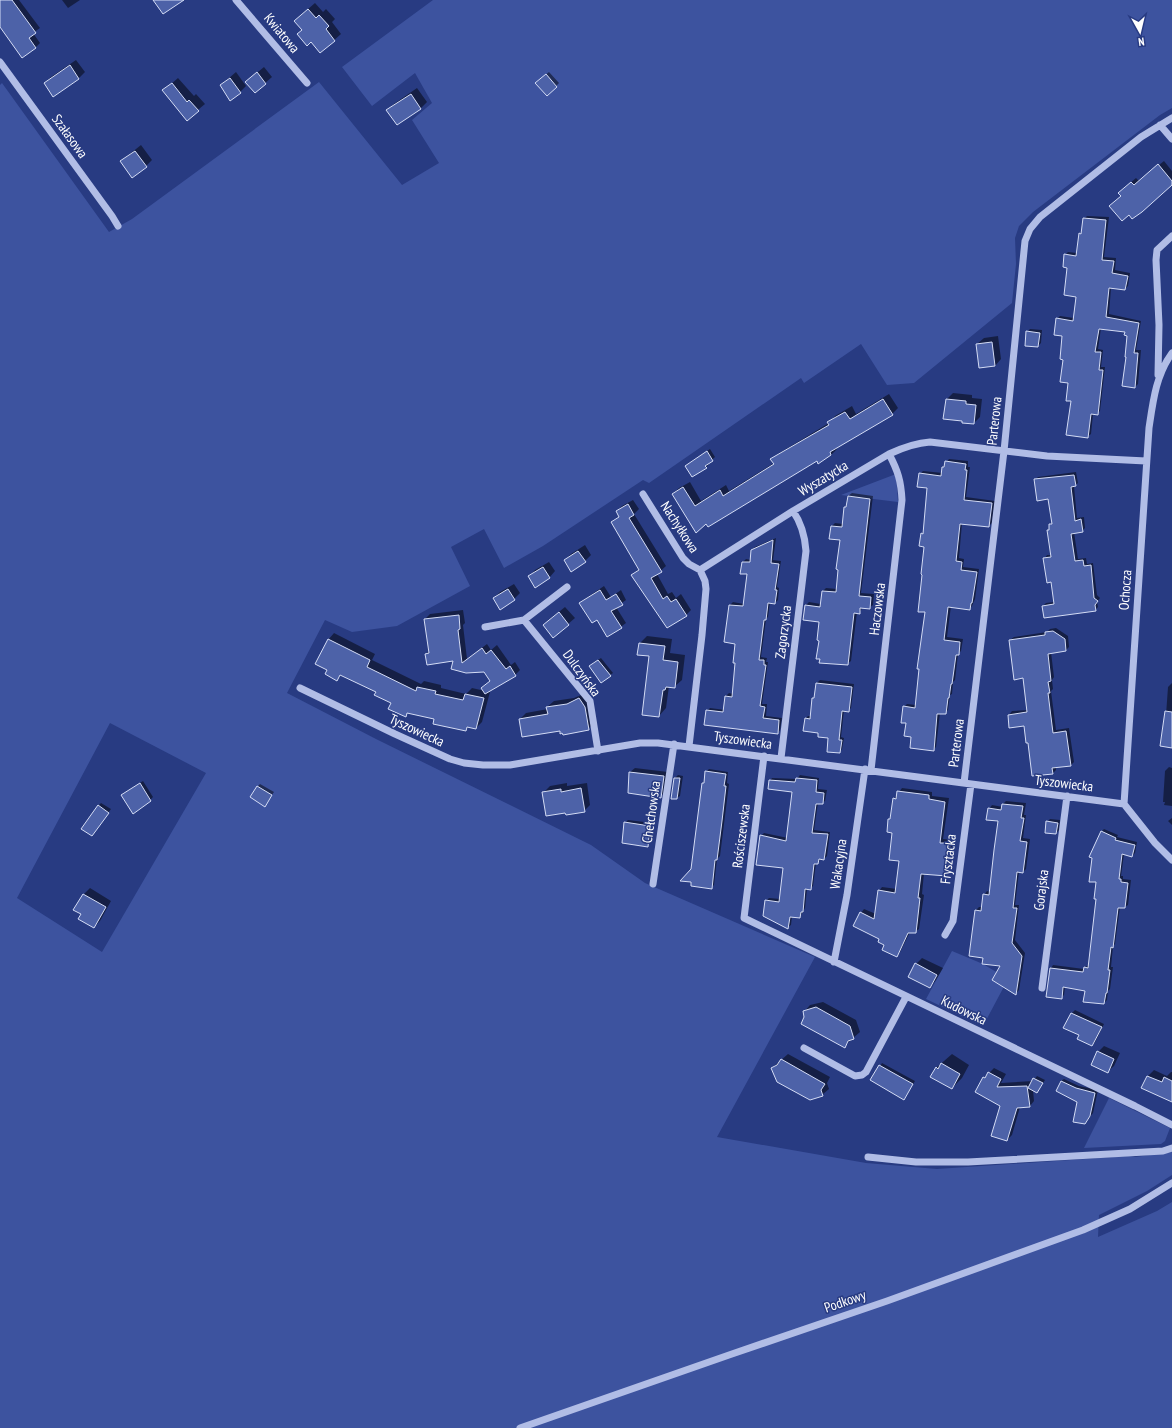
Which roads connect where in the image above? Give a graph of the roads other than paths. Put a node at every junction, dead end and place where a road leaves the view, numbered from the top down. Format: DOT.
graph roads {
  1 [pos="236,0"];
  2 [pos="0,62"];
  3 [pos="307,83"];
  4 [pos="1172,118"];
  5 [pos="1160,125"];
  6 [pos="1172,139"];
  7 [pos="118,226"];
  8 [pos="1172,236"];
  9 [pos="1172,353"];
  10 [pos="1158,379"];
  11 [pos="1004,451"];
  12 [pos="889,454"];
  13 [pos="1146,461"];
  14 [pos="643,494"];
  15 [pos="793,511"];
  16 [pos="700,570"];
  17 [pos="567,587"];
  18 [pos="524,620"];
  19 [pos="486,627"];
  20 [pos="300,688"];
  21 [pos="674,744"];
  22 [pos="689,746"];
  23 [pos="598,751"];
  24 [pos="764,756"];
  25 [pos="781,758"];
  26 [pos="868,770"];
  27 [pos="968,783"];
  28 [pos="1067,796"];
  29 [pos="1124,804"];
  30 [pos="1172,860"];
  31 [pos="654,884"];
  32 [pos="744,918"];
  33 [pos="945,935"];
  34 [pos="834,962"];
  35 [pos="1042,988"];
  36 [pos="906,997"];
  37 [pos="804,1048"];
  38 [pos="1172,1125"];
  39 [pos="1172,1148"];
  40 [pos="868,1157"];
  41 [pos="1172,1183"];
  42 [pos="520,1428"];
  1 -- 3 [label="street, Kwiatowa"];
  2 -- 7 [label="street, Szałasowa"];
  4 -- 5 [label="street, Parterowa"];
  5 -- 6 [label="street"];
  5 -- 11 [label="street, Parterowa"];
  8 -- 10 [label="street, Ochocza"];
  9 -- 10 [label="street, Ochocza"];
  10 -- 13 [label="street, Ochocza"];
  11 -- 12 [label="street, Wyszatycka"];
  11 -- 13 [label="street, Wyszatycka"];
  11 -- 27 [label="street, Parterowa"];
  12 -- 15 [label="street, Wyszatycka"];
  12 -- 26 [label="street, Haczowska"];
  13 -- 29 [label="street, Ochocza"];
  14 -- 16 [label="street, Nachyłkowa"];
  15 -- 16 [label="street, Wyszatycka"];
  15 -- 25 [label="street, Zagorzycka"];
  16 -- 22 [label="street"];
  17 -- 18 [label="street"];
  18 -- 19 [label="street"];
  18 -- 23 [label="street, Dulczyńska"];
  20 -- 23 [label="street, Tyszowiecka"];
  21 -- 22 [label="street, Tyszowiecka"];
  21 -- 23 [label="street, Tyszowiecka"];
  21 -- 31 [label="street, Chełchowska"];
  22 -- 24 [label="street, Tyszowiecka"];
  24 -- 25 [label="street, Tyszowiecka"];
  24 -- 32 [label="street, Rościszewska"];
  25 -- 26 [label="street, Tyszowiecka"];
  26 -- 27 [label="street, Tyszowiecka"];
  26 -- 34 [label="street, Wakacyjna"];
  27 -- 28 [label="street, Tyszowiecka"];
  27 -- 33 [label="street, Frysztacka"];
  28 -- 29 [label="street, Tyszowiecka"];
  28 -- 35 [label="street, Gorajska"];
  29 -- 30 [label="street"];
  32 -- 34 [label="street, Kudowska"];
  34 -- 36 [label="street, Kudowska"];
  36 -- 37 [label="street"];
  36 -- 38 [label="street, Kudowska"];
  39 -- 40 [label="street"];
  41 -- 42 [label="street, Podkowy"];
}
